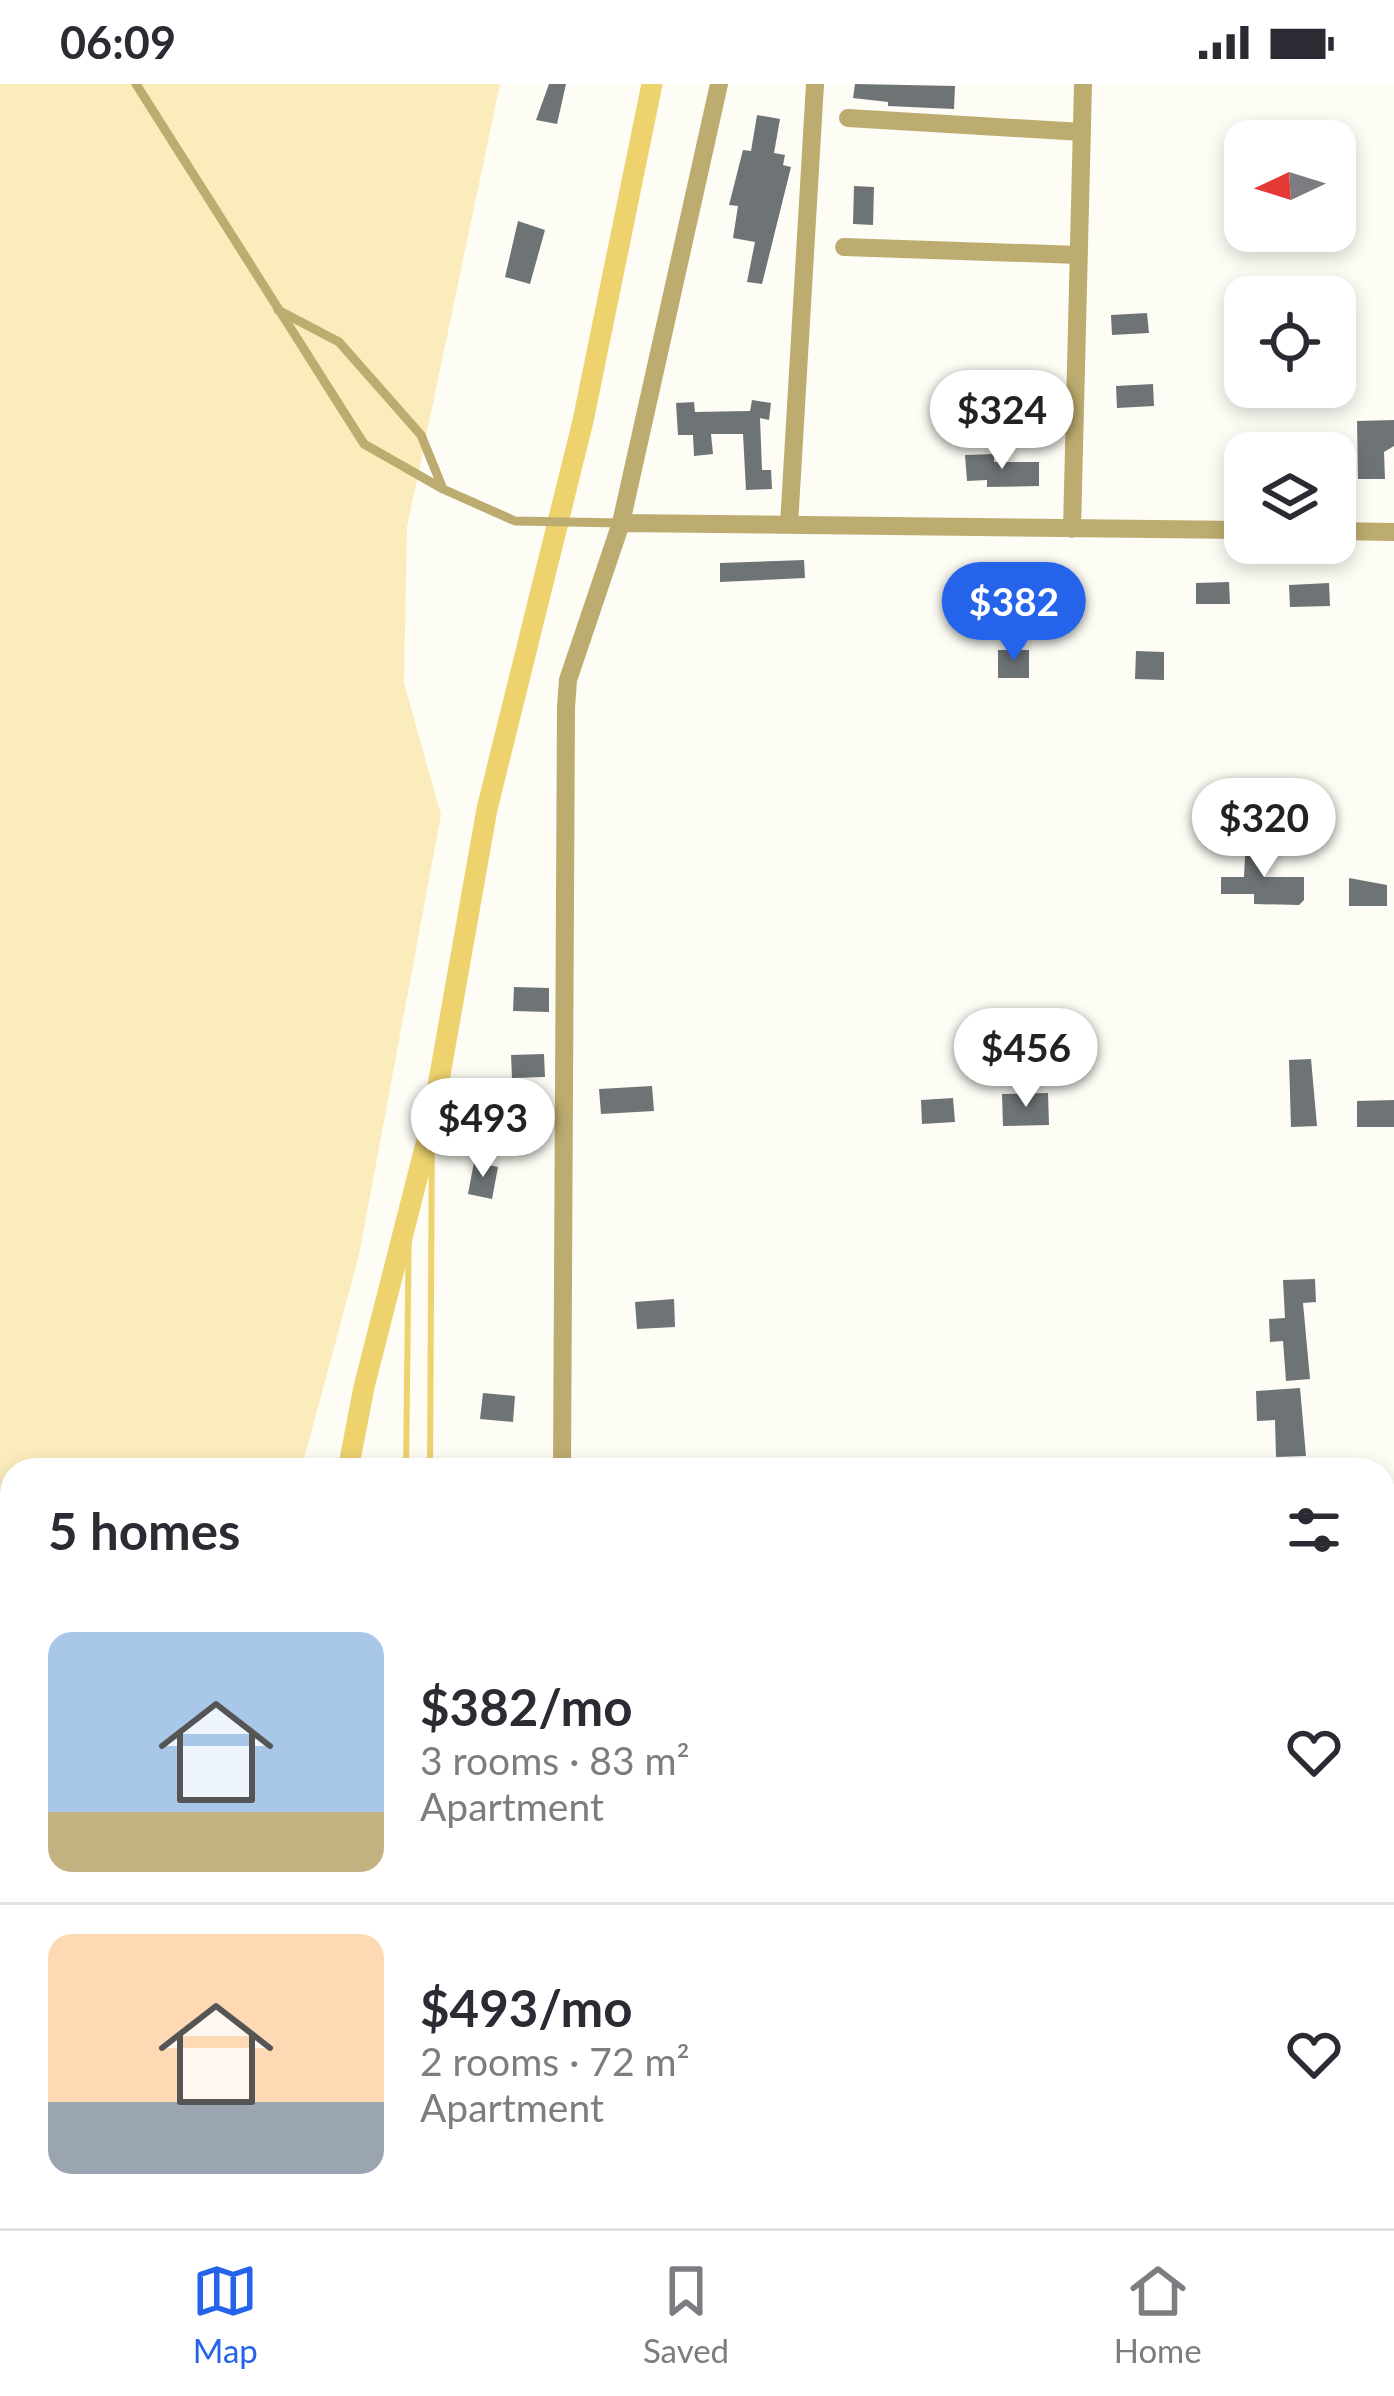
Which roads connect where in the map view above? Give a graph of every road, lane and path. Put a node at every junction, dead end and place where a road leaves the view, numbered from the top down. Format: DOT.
graph roads {
  1 [pos="136,84"];
  2 [pos="719,84"];
  3 [pos="815,84"];
  4 [pos="1083,84"];
  5 [pos="848,118"];
  6 [pos="1082,132"];
  7 [pos="844,247"];
  8 [pos="1079,254"];
  9 [pos="278,310"];
  10 [pos="443,489"];
  11 [pos="611,523"];
  12 [pos="789,525"];
  13 [pos="1072,529"];
  14 [pos="1224,530"];
  15 [pos="1356,531"];
  16 [pos="1394,532"];
  17 [pos="562,1458"];
  1 -- 9 [label="lane"];
  2 -- 11 [label="street"];
  3 -- 12 [label="street"];
  4 -- 6 [label="street"];
  5 -- 6 [label="street"];
  6 -- 8 [label="street"];
  7 -- 8 [label="street"];
  8 -- 13 [label="street"];
  9 -- 10 [label="lane"];
  9 -- 10 [label="lane"];
  10 -- 11 [label="lane"];
  11 -- 12 [label="street"];
  11 -- 17 [label="street"];
  12 -- 13 [label="street"];
  13 -- 14 [label="street"];
  15 -- 16 [label="street"];
}
